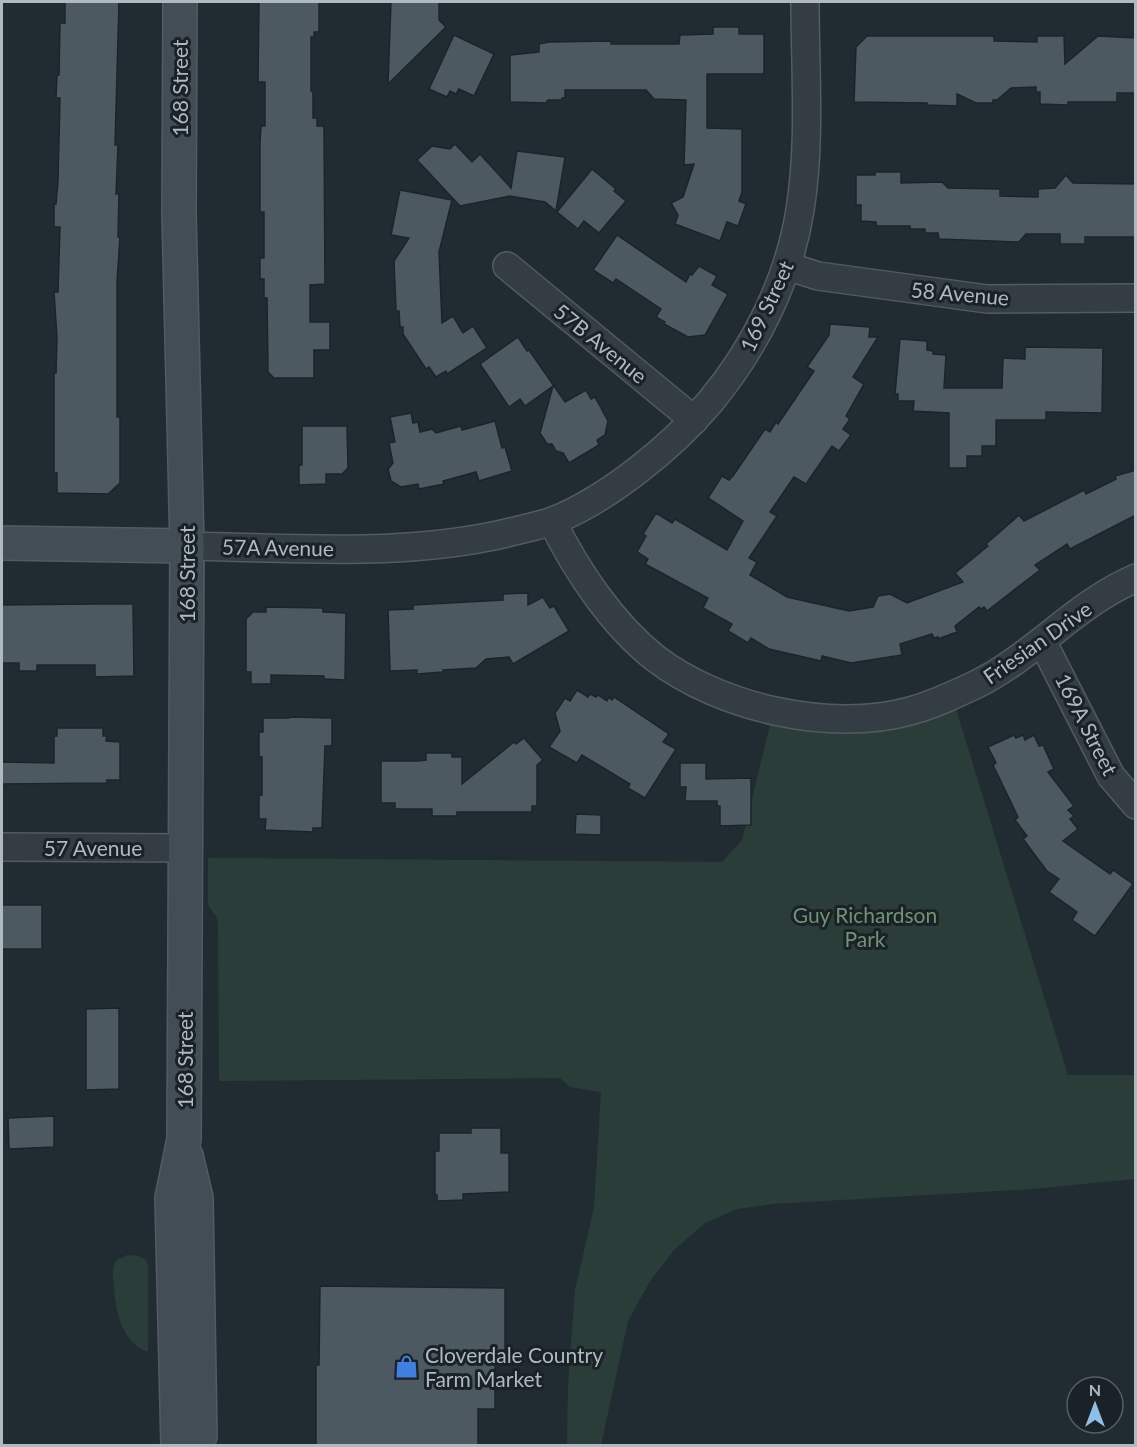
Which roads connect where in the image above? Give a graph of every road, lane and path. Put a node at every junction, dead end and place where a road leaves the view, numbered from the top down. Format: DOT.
graph roads {
  1 [pos="180,2"];
  2 [pos="805,2"];
  3 [pos="507,266"];
  4 [pos="787,266"];
  5 [pos="1136,298"];
  6 [pos="694,420"];
  7 [pos="552,521"];
  8 [pos="2,543"];
  9 [pos="187,546"];
  10 [pos="1136,578"];
  11 [pos="1042,641"];
  12 [pos="1136,805"];
  13 [pos="2,847"];
  14 [pos="185,848"];
  15 [pos="183,1146"];
  16 [pos="178,1446"];
  17 [pos="200,1446"];
  1 -- 9 [label="main road, 168 Street"];
  2 -- 4 [label="street, 169 Street"];
  3 -- 6 [label="street, 57B Avenue"];
  4 -- 5 [label="street, 58 Avenue"];
  4 -- 6 [label="street, 169 Street"];
  6 -- 7 [label="street, 169 Street"];
  7 -- 9 [label="street, 57A Avenue"];
  7 -- 11 [label="street, Friesian Drive"];
  8 -- 9 [label="main road, 57A Avenue"];
  9 -- 14 [label="main road, 168 Street"];
  10 -- 11 [label="street, Friesian Drive"];
  11 -- 12 [label="street, 169A Street"];
  13 -- 14 [label="street, 57 Avenue"];
  14 -- 15 [label="main road, 168 Street"];
  15 -- 16 [label="main road, 168 Street"];
  15 -- 17 [label="main road, 168 Street"];
}
